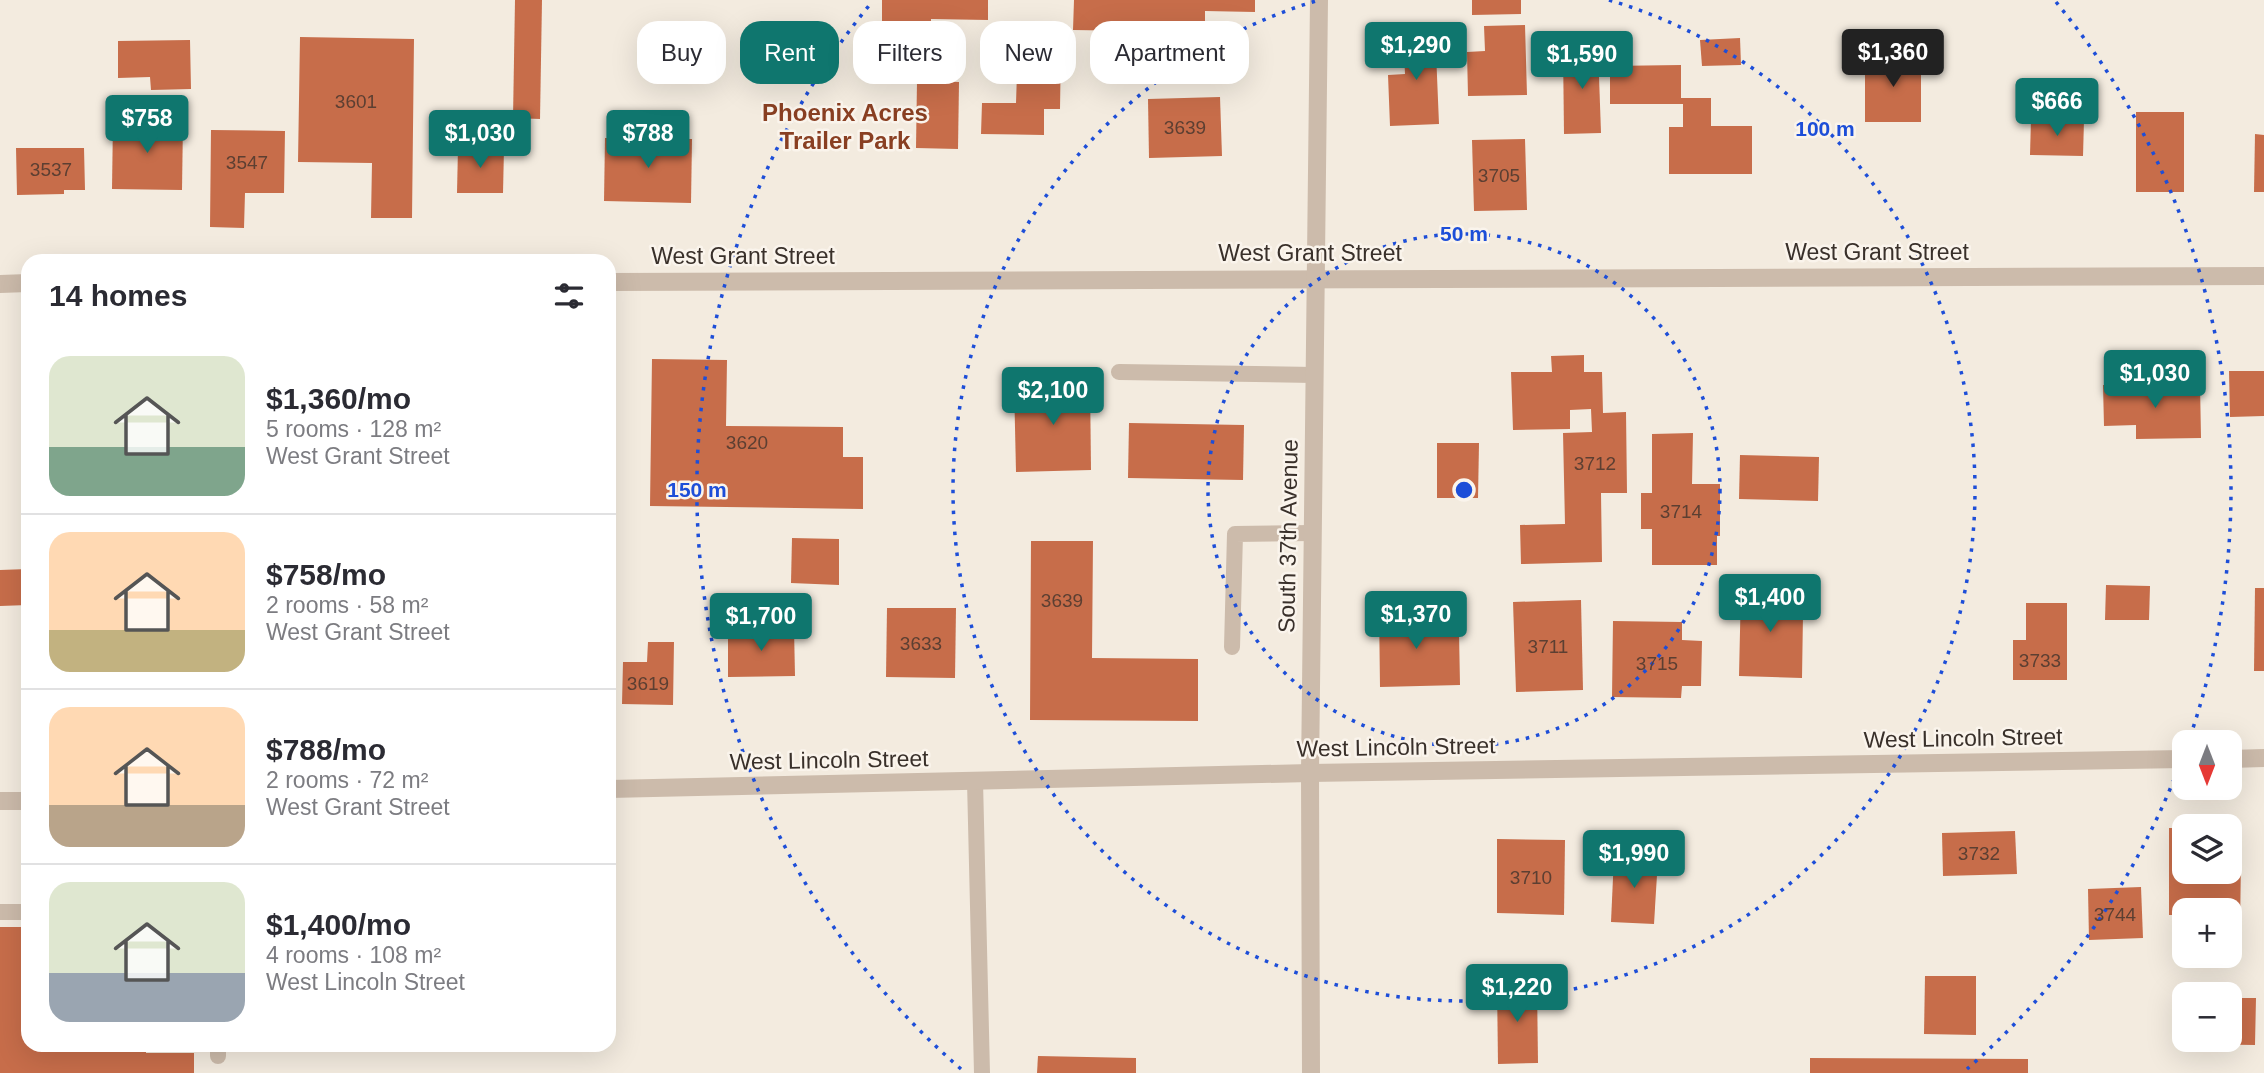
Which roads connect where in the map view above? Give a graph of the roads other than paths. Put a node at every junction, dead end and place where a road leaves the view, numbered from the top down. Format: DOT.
graph roads {
  1 [pos="1319,0"];
  2 [pos="2264,276"];
  3 [pos="1315,277"];
  4 [pos="616,282"];
  5 [pos="0,284"];
  6 [pos="21,284"];
  7 [pos="1119,372"];
  8 [pos="1314,375"];
  9 [pos="1312,533"];
  10 [pos="1232,647"];
  11 [pos="2264,758"];
  12 [pos="2172,759"];
  13 [pos="2242,759"];
  14 [pos="1310,773"];
  15 [pos="975,781"];
  16 [pos="616,789"];
  17 [pos="0,801"];
  18 [pos="21,801"];
  19 [pos="0,912"];
  20 [pos="21,912"];
  21 [pos="982,1073"];
  22 [pos="1311,1073"];
  1 -- 3 [label="street, South 37th Avenue"];
  2 -- 3 [label="street, West Grant Street"];
  3 -- 4 [label="street, West Grant Street"];
  3 -- 8 [label="street, South 37th Avenue"];
  5 -- 6 [label="street"];
  7 -- 8 [label="lane"];
  8 -- 9 [label="street, South 37th Avenue"];
  9 -- 10 [label="lane"];
  9 -- 14 [label="street, South 37th Avenue"];
  11 -- 13 [label="street"];
  12 -- 14 [label="street, West Lincoln Street"];
  14 -- 15 [label="street, West Lincoln Street"];
  14 -- 22 [label="street, South 37th Avenue"];
  15 -- 16 [label="street, West Lincoln Street"];
  15 -- 21 [label="lane"];
  17 -- 18 [label="street"];
  19 -- 20 [label="lane"];
}
